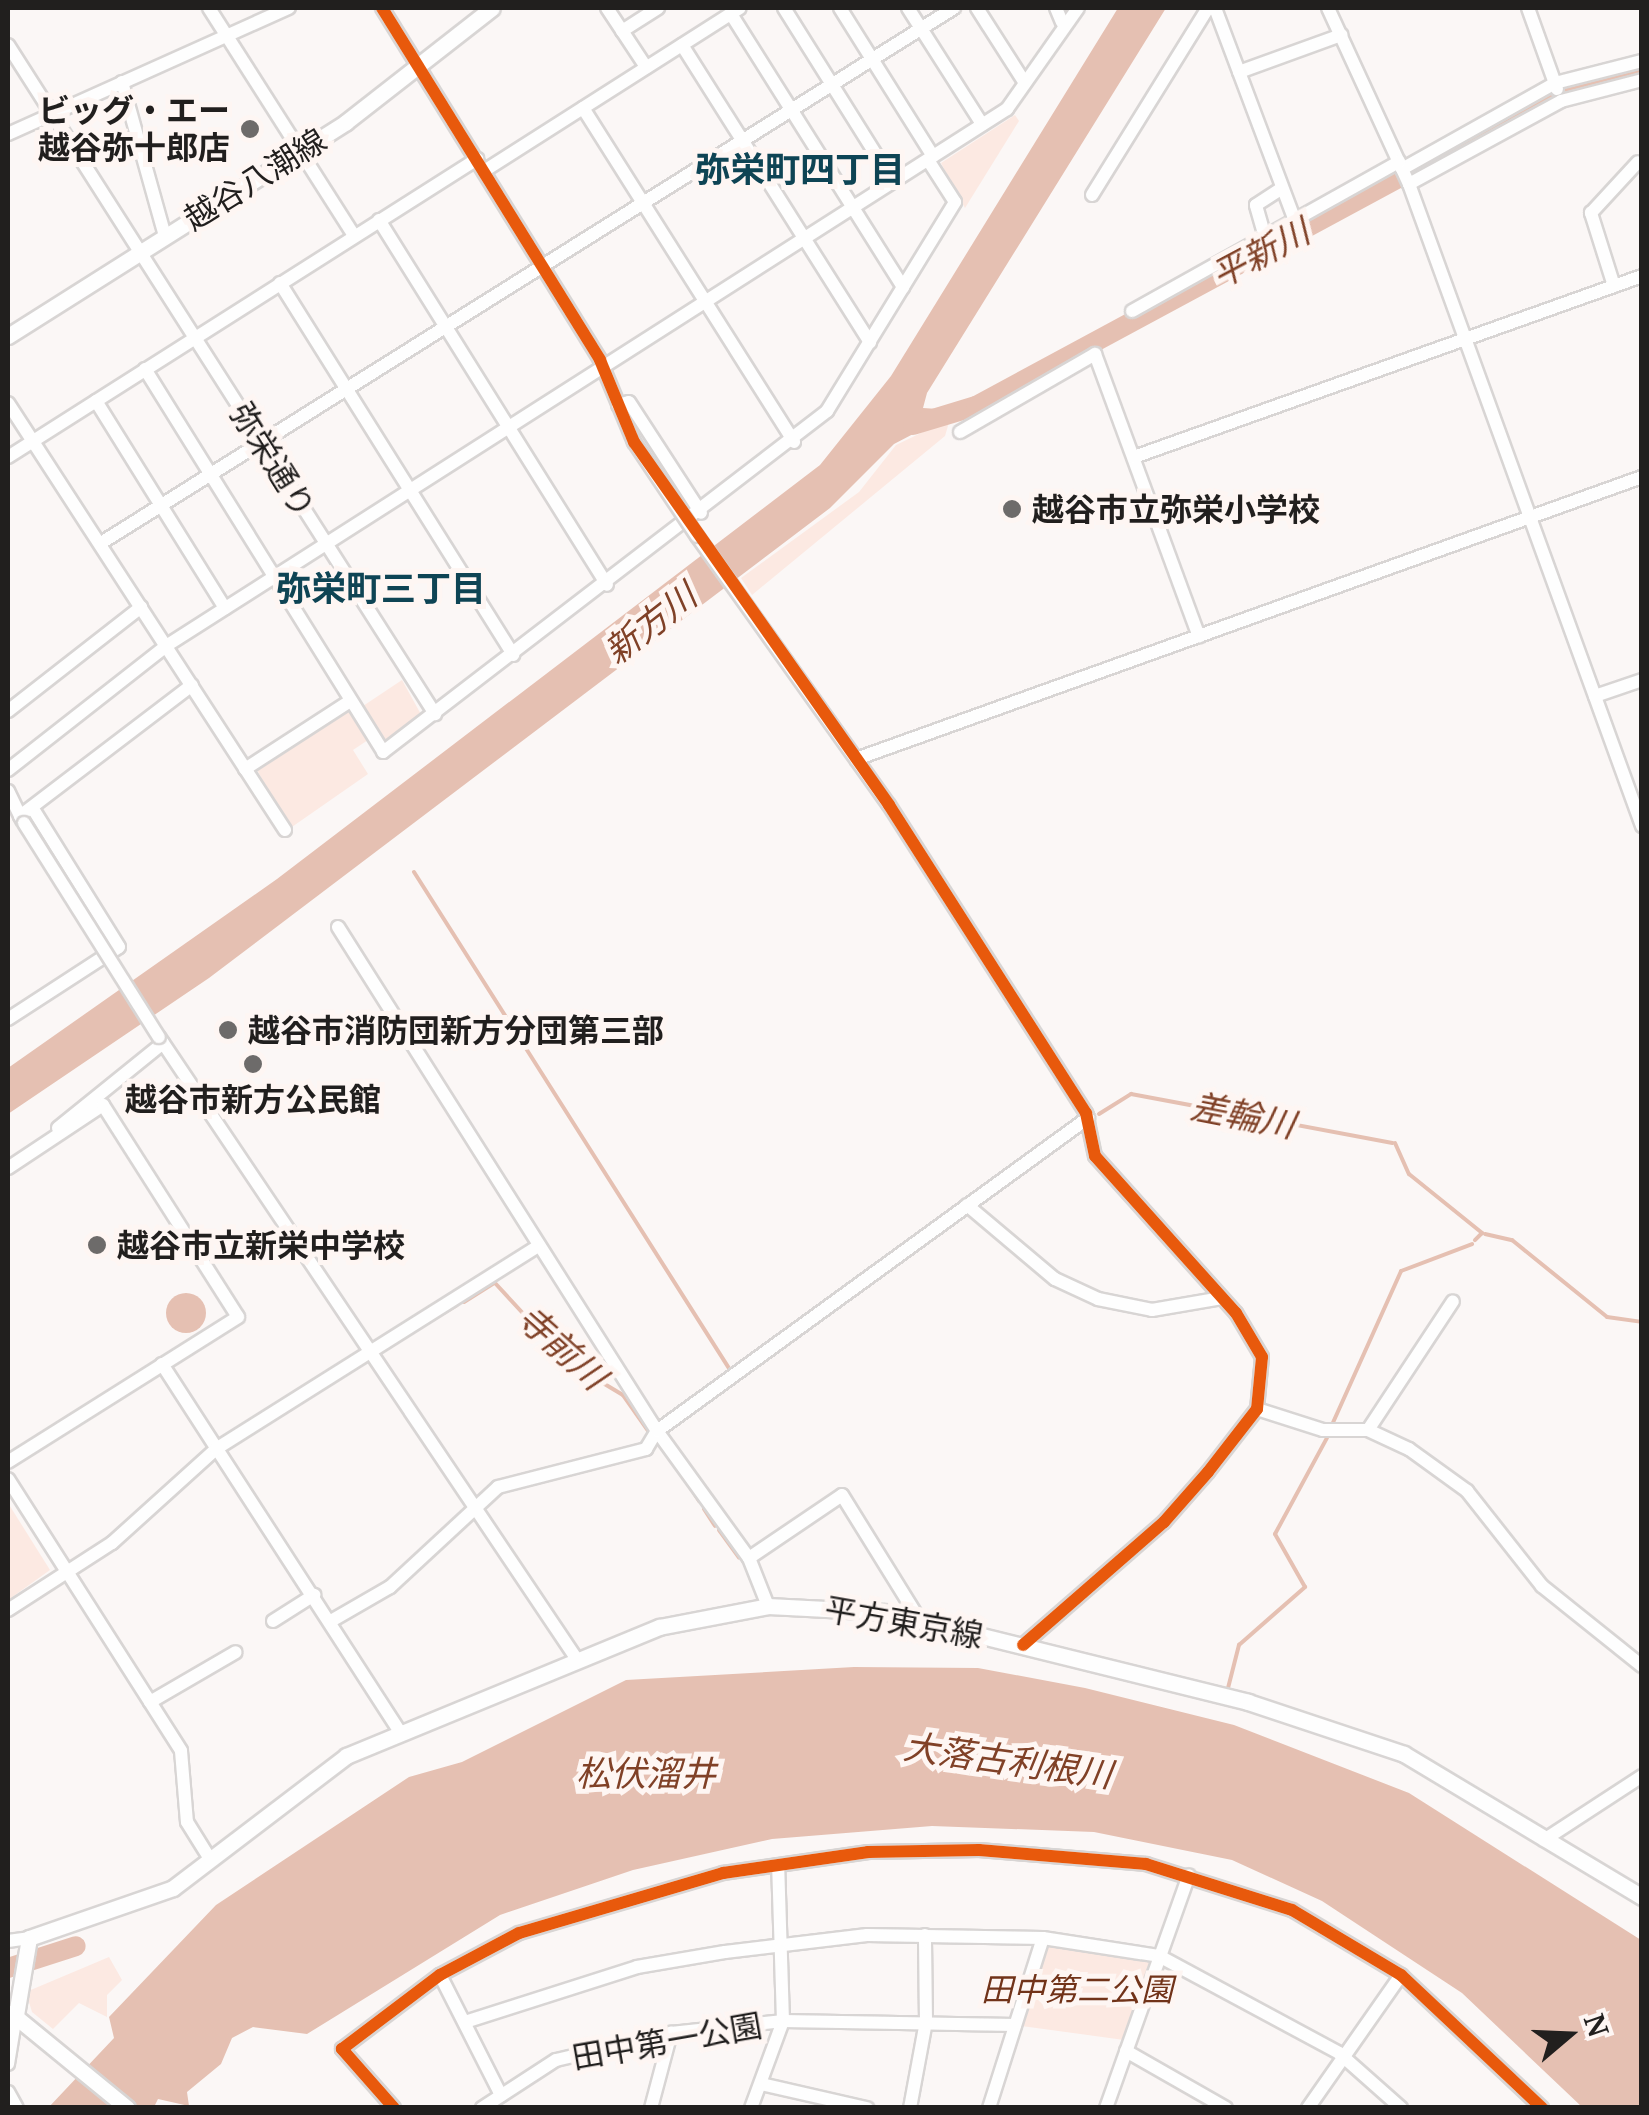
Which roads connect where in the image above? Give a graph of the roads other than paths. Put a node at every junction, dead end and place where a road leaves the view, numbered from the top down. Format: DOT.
graph roads {
  1 [pos="209,8"];
  2 [pos="289,8"];
  3 [pos="382,8"];
  4 [pos="492,8"];
  5 [pos="608,8"];
  6 [pos="658,8"];
  7 [pos="784,8"];
  8 [pos="840,8"];
  9 [pos="908,8"];
  10 [pos="954,8"];
  11 [pos="977,8"];
  12 [pos="1056,8"];
  13 [pos="1078,8"];
  14 [pos="1211,8"];
  15 [pos="1328,8"];
  16 [pos="1528,8"];
  17 [pos="736,10"];
  18 [pos="1062,22"];
  19 [pos="921,28"];
  20 [pos="622,30"];
  21 [pos="227,35"];
  22 [pos="1341,35"];
  23 [pos="8,45"];
  24 [pos="682,45"];
  25 [pos="872,59"];
  26 [pos="1642,60"];
  27 [pos="646,67"];
  28 [pos="420,70"];
  29 [pos="1239,72"];
  30 [pos="1642,80"];
  31 [pos="122,82"];
  32 [pos="832,83"];
  33 [pos="1025,83"];
  34 [pos="1554,84"];
  35 [pos="1561,101"];
  36 [pos="583,108"];
  37 [pos="791,110"];
  38 [pos="50,115"];
  39 [pos="982,124"];
  40 [pos="8,134"];
  41 [pos="742,140"];
  42 [pos="300,152"];
  43 [pos="930,158"];
  44 [pos="1638,162"];
  45 [pos="480,165"];
  46 [pos="1401,166"];
  47 [pos="894,182"];
  48 [pos="1409,184"];
  49 [pos="1282,188"];
  50 [pos="1092,194"];
  51 [pos="642,203"];
  52 [pos="853,208"];
  53 [pos="379,220"];
  54 [pos="1295,221"];
  55 [pos="165,236"];
  56 [pos="354,236"];
  57 [pos="1265,237"];
  58 [pos="804,239"];
  59 [pos="140,252"];
  60 [pos="544,266"];
  61 [pos="1642,276"];
  62 [pos="280,283"];
  63 [pos="1614,286"];
  64 [pos="902,287"];
  65 [pos="706,302"];
  66 [pos="1132,311"];
  67 [pos="445,326"];
  68 [pos="8,336"];
  69 [pos="195,337"];
  70 [pos="1466,340"];
  71 [pos="870,342"];
  72 [pos="604,368"];
  73 [pos="145,370"];
  74 [pos="346,389"];
  75 [pos="96,401"];
  76 [pos="8,402"];
  77 [pos="618,405"];
  78 [pos="508,428"];
  79 [pos="960,432"];
  80 [pos="34,440"];
  81 [pos="262,442"];
  82 [pos="794,442"];
  83 [pos="8,457"];
  84 [pos="1134,457"];
  85 [pos="210,474"];
  86 [pos="1642,477"];
  87 [pos="411,490"];
  88 [pos="161,505"];
  89 [pos="702,513"];
  90 [pos="1530,518"];
  91 [pos="101,543"];
  92 [pos="326,545"];
  93 [pos="274,577"];
  94 [pos="606,585"];
  95 [pos="141,607"];
  96 [pos="225,608"];
  97 [pos="1199,636"];
  98 [pos="166,646"];
  99 [pos="514,654"];
  100 [pos="1642,680"];
  101 [pos="192,686"];
  102 [pos="1594,696"];
  103 [pos="350,701"];
  104 [pos="8,711"];
  105 [pos="435,714"];
  106 [pos="856,760"];
  107 [pos="245,769"];
  108 [pos="8,770"];
  109 [pos="8,791"];
  110 [pos="26,816"];
  111 [pos="1642,826"];
  112 [pos="284,830"];
  113 [pos="338,927"];
  114 [pos="8,1016"];
  115 [pos="161,1040"];
  116 [pos="1088,1118"];
  117 [pos="50,1140"];
  118 [pos="8,1168"];
  119 [pos="967,1205"];
  120 [pos="538,1246"];
  121 [pos="1222,1298"];
  122 [pos="1453,1302"];
  123 [pos="371,1350"];
  124 [pos="162,1364"];
  125 [pos="1258,1409"];
  126 [pos="657,1430"];
  127 [pos="1368,1430"];
  128 [pos="216,1449"];
  129 [pos="8,1462"];
  130 [pos="8,1478"];
  131 [pos="476,1500"];
  132 [pos="750,1558"];
  133 [pos="68,1572"];
  134 [pos="314,1595"];
  135 [pos="768,1606"];
  136 [pos="8,1610"];
  137 [pos="273,1621"];
  138 [pos="331,1621"];
  139 [pos="920,1621"];
  140 [pos="1024,1645"];
  141 [pos="236,1652"];
  142 [pos="576,1658"];
  143 [pos="1642,1666"];
  144 [pos="150,1702"];
  145 [pos="399,1731"];
  146 [pos="1642,1776"];
  147 [pos="1544,1840"];
  148 [pos="210,1858"];
  149 [pos="778,1865"];
  150 [pos="1189,1875"];
  151 [pos="1642,1898"];
  152 [pos="925,1934"];
  153 [pos="29,1938"];
  154 [pos="1043,1938"];
  155 [pos="8,1941"];
  156 [pos="781,1947"];
  157 [pos="1159,1956"];
  158 [pos="440,1975"];
  159 [pos="1401,1975"];
  160 [pos="12,2013"];
  161 [pos="783,2021"];
  162 [pos="465,2022"];
  163 [pos="926,2022"];
  164 [pos="1014,2024"];
  165 [pos="671,2033"];
  166 [pos="1126,2051"];
  167 [pos="1338,2053"];
  168 [pos="8,2064"];
  169 [pos="761,2084"];
  170 [pos="8,2092"];
  171 [pos="493,2103"];
  172 [pos="385,2104"];
  173 [pos="846,2105"];
  174 [pos="17,2108"];
  175 [pos="127,2108"];
  176 [pos="651,2108"];
  177 [pos="751,2108"];
  178 [pos="867,2108"];
  179 [pos="910,2108"];
  180 [pos="989,2108"];
  181 [pos="1106,2108"];
  182 [pos="1226,2108"];
  183 [pos="1308,2108"];
  184 [pos="1400,2108"];
  185 [pos="1542,2108"];
  1 -- 21 [label="street"];
  2 -- 21 [label="street"];
  3 -- 28 [label="street"];
  4 -- 28 [label="main road, 越谷八潮線"];
  5 -- 20 [label="street"];
  6 -- 20 [label="street"];
  7 -- 32 [label="street"];
  8 -- 25 [label="street"];
  9 -- 19 [label="street"];
  10 -- 19 [label="street"];
  11 -- 33 [label="street"];
  12 -- 18 [label="street"];
  13 -- 18 [label="street"];
  14 -- 29 [label="street"];
  14 -- 50 [label="street"];
  15 -- 22 [label="street"];
  16 -- 34 [label="street"];
  17 -- 24 [label="street"];
  17 -- 37 [label="street"];
  18 -- 33 [label="street"];
  19 -- 25 [label="street"];
  19 -- 39 [label="street"];
  20 -- 27 [label="street"];
  21 -- 31 [label="street"];
  21 -- 42 [label="street"];
  22 -- 29 [label="street"];
  22 -- 46 [label="street"];
  23 -- 38 [label="street, 弥栄通り"];
  24 -- 27 [label="street"];
  24 -- 41 [label="street"];
  25 -- 32 [label="street"];
  25 -- 43 [label="street"];
  26 -- 34 [label="street"];
  27 -- 36 [label="street"];
  28 -- 42 [label="main road, 越谷八潮線"];
  28 -- 45 [label="street"];
  29 -- 49 [label="street"];
  30 -- 35 [label="street"];
  31 -- 38 [label="street"];
  31 -- 55 [label="street"];
  32 -- 37 [label="street"];
  32 -- 47 [label="street"];
  33 -- 39 [label="street"];
  34 -- 35 [label="street"];
  34 -- 46 [label="street"];
  35 -- 48 [label="street"];
  36 -- 45 [label="street"];
  36 -- 51 [label="street"];
  37 -- 41 [label="street"];
  37 -- 52 [label="street"];
  38 -- 40 [label="street"];
  38 -- 59 [label="street, 弥栄通り"];
  39 -- 43 [label="street"];
  41 -- 51 [label="street"];
  41 -- 58 [label="street"];
  42 -- 55 [label="main road, 越谷八潮線"];
  42 -- 56 [label="street"];
  43 -- 47 [label="street"];
  43 -- 64 [label="street"];
  44 -- 63 [label="street"];
  45 -- 53 [label="street"];
  45 -- 60 [label="street"];
  46 -- 48 [label="street"];
  46 -- 54 [label="street"];
  47 -- 52 [label="street"];
  48 -- 70 [label="street"];
  49 -- 54 [label="street"];
  49 -- 57 [label="street"];
  51 -- 60 [label="street"];
  51 -- 65 [label="street"];
  52 -- 58 [label="street"];
  52 -- 64 [label="street"];
  53 -- 56 [label="street"];
  53 -- 67 [label="street"];
  54 -- 57 [label="street"];
  55 -- 59 [label="main road, 越谷八潮線"];
  56 -- 62 [label="street"];
  57 -- 66 [label="street"];
  58 -- 65 [label="street"];
  58 -- 71 [label="street"];
  59 -- 68 [label="main road, 越谷八潮線"];
  59 -- 69 [label="street, 弥栄通り"];
  60 -- 67 [label="street"];
  60 -- 72 [label="street"];
  61 -- 63 [label="street"];
  62 -- 69 [label="street"];
  62 -- 74 [label="street"];
  63 -- 70 [label="street"];
  64 -- 71 [label="street"];
  65 -- 72 [label="street"];
  65 -- 82 [label="street"];
  67 -- 74 [label="street"];
  67 -- 78 [label="street"];
  69 -- 73 [label="street"];
  69 -- 81 [label="street, 弥栄通り"];
  70 -- 84 [label="street"];
  70 -- 90 [label="street"];
  71 -- 82 [label="street"];
  72 -- 77 [label="street"];
  72 -- 78 [label="street"];
  73 -- 75 [label="street"];
  73 -- 85 [label="street"];
  74 -- 81 [label="street"];
  74 -- 87 [label="street"];
  75 -- 80 [label="street"];
  75 -- 88 [label="street"];
  76 -- 80 [label="street"];
  77 -- 89 [label="street"];
  77 -- 106 [label="street, bridge"];
  78 -- 87 [label="street"];
  78 -- 94 [label="street"];
  79 -- 84 [label="street"];
  80 -- 83 [label="street"];
  80 -- 91 [label="street"];
  81 -- 85 [label="street"];
  81 -- 92 [label="street, 弥栄通り"];
  82 -- 89 [label="street"];
  84 -- 97 [label="street"];
  85 -- 88 [label="street"];
  85 -- 93 [label="street"];
  86 -- 90 [label="street"];
  87 -- 92 [label="street"];
  87 -- 99 [label="street"];
  88 -- 91 [label="street"];
  88 -- 96 [label="street"];
  89 -- 94 [label="street"];
  90 -- 97 [label="street"];
  90 -- 102 [label="street"];
  91 -- 95 [label="street"];
  92 -- 93 [label="street, 弥栄通り"];
  92 -- 105 [label="street"];
  93 -- 96 [label="street, 弥栄通り"];
  93 -- 103 [label="street"];
  94 -- 99 [label="street"];
  95 -- 98 [label="street"];
  95 -- 104 [label="street"];
  96 -- 98 [label="street, 弥栄通り"];
  97 -- 106 [label="street"];
  98 -- 101 [label="street"];
  98 -- 108 [label="street, 弥栄通り"];
  99 -- 105 [label="street"];
  100 -- 102 [label="street"];
  101 -- 107 [label="street"];
  101 -- 110 [label="street"];
  102 -- 111 [label="street"];
  103 -- 105 [label="street"];
  103 -- 107 [label="street"];
  106 -- 116 [label="street"];
  107 -- 112 [label="street"];
  109 -- 110 [label="street"];
  110 -- 114 [label="street"];
  110 -- 115 [label="street, bridge"];
  113 -- 120 [label="street"];
  115 -- 117 [label="street"];
  115 -- 123 [label="street"];
  116 -- 119 [label="street"];
  116 -- 121 [label="street"];
  117 -- 118 [label="street"];
  117 -- 124 [label="street"];
  119 -- 121 [label="street"];
  119 -- 126 [label="street"];
  120 -- 123 [label="street"];
  120 -- 126 [label="street"];
  121 -- 125 [label="street"];
  122 -- 127 [label="street"];
  123 -- 128 [label="street"];
  123 -- 131 [label="street"];
  124 -- 128 [label="street"];
  124 -- 129 [label="street"];
  125 -- 127 [label="street"];
  125 -- 140 [label="street"];
  126 -- 131 [label="street"];
  126 -- 132 [label="street"];
  127 -- 143 [label="street"];
  128 -- 133 [label="street"];
  128 -- 134 [label="street"];
  130 -- 133 [label="street"];
  131 -- 138 [label="street"];
  131 -- 142 [label="street"];
  132 -- 135 [label="street"];
  132 -- 139 [label="street"];
  133 -- 136 [label="street"];
  133 -- 144 [label="street"];
  134 -- 137 [label="street"];
  134 -- 138 [label="street"];
  135 -- 139 [label="main road, 平方東京線"];
  135 -- 142 [label="main road, 平方東京線"];
  138 -- 145 [label="street"];
  139 -- 140 [label="main road, 平方東京線"];
  140 -- 147 [label="main road, 平方東京線"];
  141 -- 144 [label="street"];
  142 -- 145 [label="main road, 平方東京線"];
  144 -- 148 [label="street"];
  145 -- 148 [label="main road, 平方東京線"];
  146 -- 147 [label="street"];
  147 -- 151 [label="main road, 平方東京線"];
  148 -- 153 [label="main road, 平方東京線"];
  149 -- 150 [label="street"];
  149 -- 156 [label="street"];
  149 -- 158 [label="street"];
  150 -- 157 [label="street"];
  150 -- 159 [label="street"];
  152 -- 154 [label="street"];
  152 -- 156 [label="street"];
  152 -- 163 [label="street"];
  153 -- 155 [label="street"];
  153 -- 160 [label="main road"];
  154 -- 157 [label="street"];
  154 -- 164 [label="street"];
  156 -- 161 [label="street"];
  156 -- 162 [label="street"];
  157 -- 166 [label="street"];
  157 -- 167 [label="street"];
  158 -- 162 [label="street"];
  158 -- 172 [label="street"];
  159 -- 167 [label="street"];
  159 -- 185 [label="street"];
  160 -- 168 [label="street"];
  160 -- 175 [label="main road"];
  161 -- 163 [label="street, 田中第一公園"];
  161 -- 165 [label="street, 田中第一公園"];
  161 -- 169 [label="street"];
  162 -- 171 [label="street"];
  163 -- 164 [label="street, 田中第一公園"];
  163 -- 179 [label="street"];
  164 -- 180 [label="street"];
  165 -- 171 [label="street, 田中第一公園"];
  165 -- 176 [label="street"];
  166 -- 181 [label="street"];
  166 -- 182 [label="street"];
  167 -- 183 [label="street"];
  167 -- 184 [label="street"];
  169 -- 173 [label="street"];
  169 -- 177 [label="street"];
  170 -- 174 [label="street"];
  173 -- 178 [label="street"];
}
